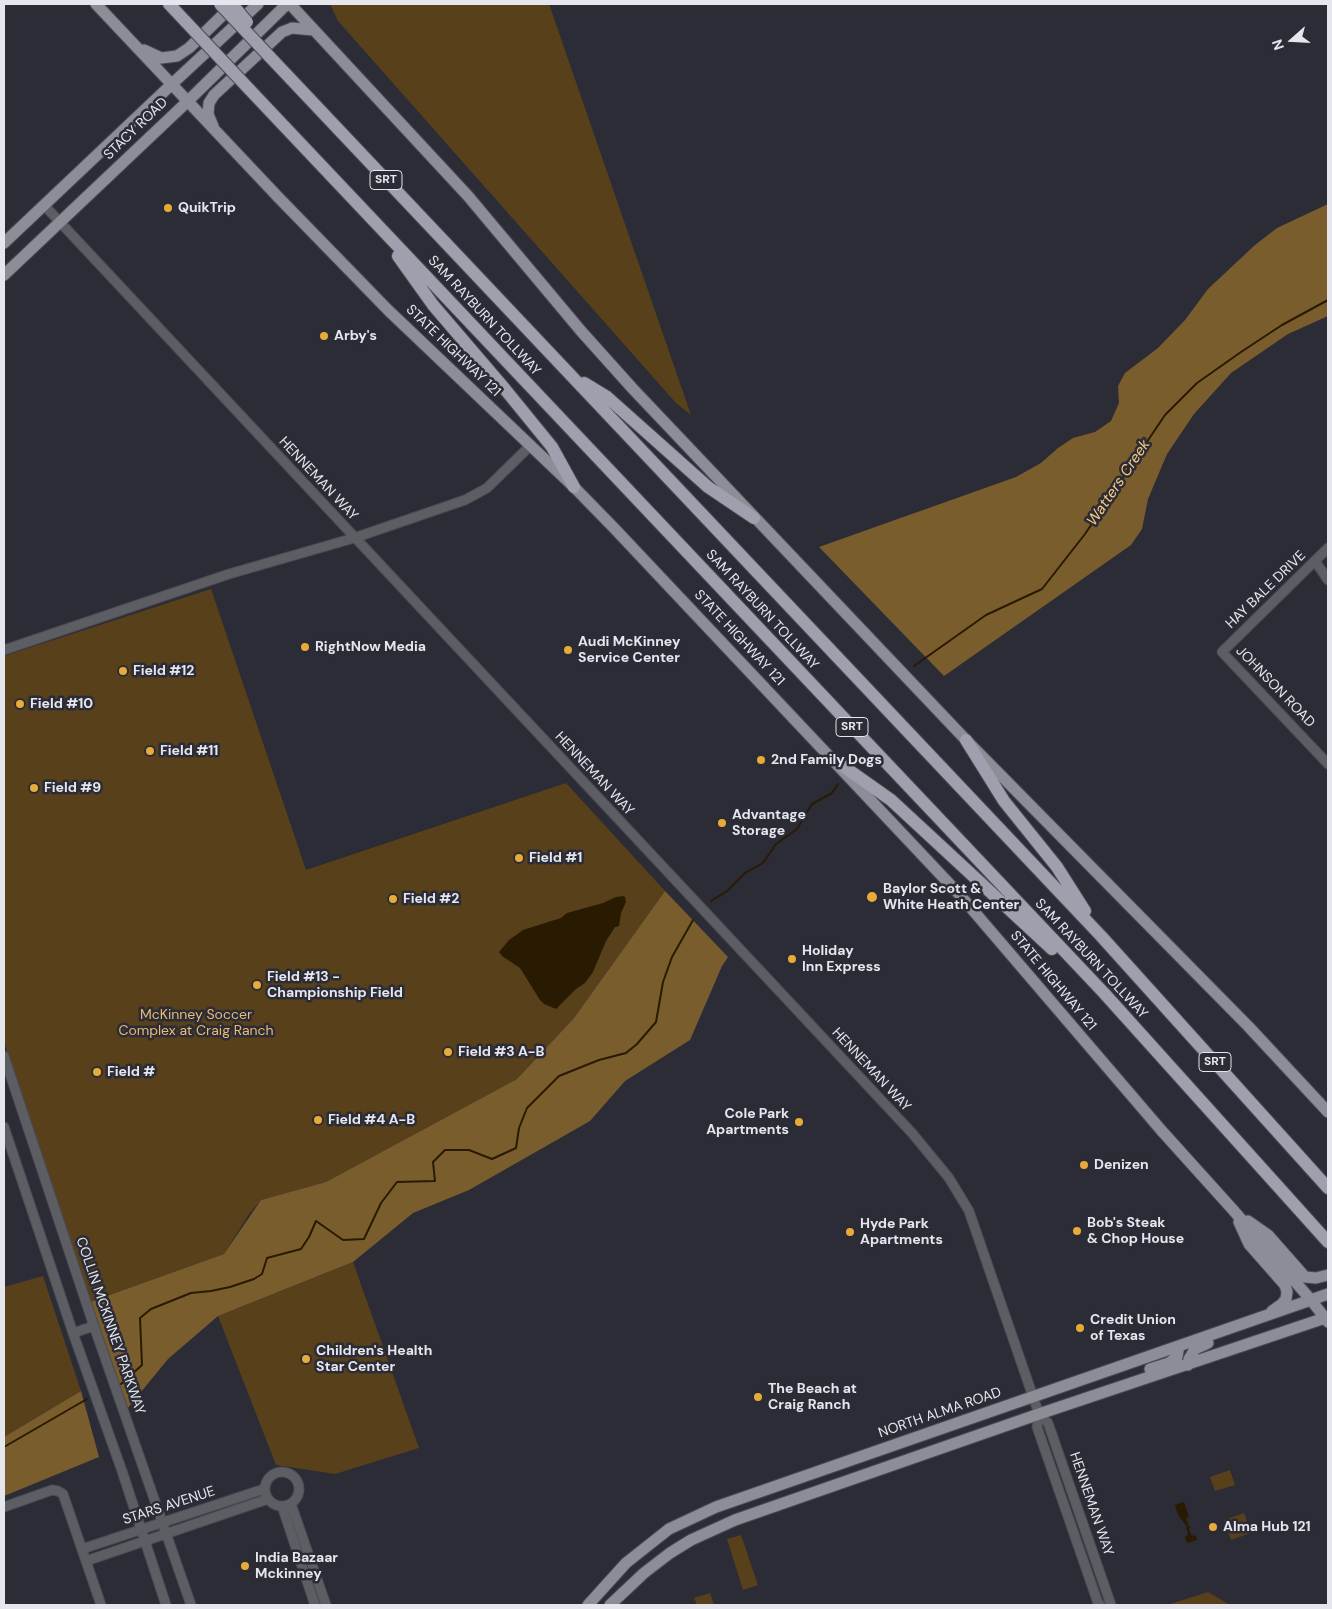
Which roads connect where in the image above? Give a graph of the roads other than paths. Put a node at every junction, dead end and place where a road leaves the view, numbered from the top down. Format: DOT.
graph roads {
  1 [pos="96,4"];
  2 [pos="169,4"];
  3 [pos="220,4"];
  4 [pos="233,4"];
  5 [pos="258,4"];
  6 [pos="288,4"];
  7 [pos="313,30"];
  8 [pos="138,47"];
  9 [pos="272,59"];
  10 [pos="172,84"];
  11 [pos="188,101"];
  12 [pos="214,128"];
  13 [pos="44,206"];
  14 [pos="370,217"];
  15 [pos="60,222"];
  16 [pos="4,244"];
  17 [pos="4,275"];
  18 [pos="567,372"];
  19 [pos="531,445"];
  20 [pos="574,487"];
  21 [pos="754,518"];
  22 [pos="354,538"];
  23 [pos="1328,548"];
  24 [pos="1315,561"];
  25 [pos="1328,580"];
  26 [pos="4,650"];
  27 [pos="1222,652"];
  28 [pos="966,740"];
  29 [pos="1328,748"];
  30 [pos="1320,756"];
  31 [pos="833,759"];
  32 [pos="1328,764"];
  33 [pos="1101,936"];
  34 [pos="1104,993"];
  35 [pos="4,1056"];
  36 [pos="1328,1112"];
  37 [pos="4,1127"];
  38 [pos="1328,1188"];
  39 [pos="1234,1211"];
  40 [pos="1328,1242"];
  41 [pos="1328,1275"];
  42 [pos="1328,1294"];
  43 [pos="1312,1300"];
  44 [pos="1261,1318"];
  45 [pos="1327,1319"];
  46 [pos="94,1326"];
  47 [pos="1224,1330"];
  48 [pos="73,1333"];
  49 [pos="1180,1346"];
  50 [pos="1188,1365"];
  51 [pos="1120,1387"];
  52 [pos="1034,1397"];
  53 [pos="1039,1414"];
  54 [pos="852,1460"];
  55 [pos="858,1477"];
  56 [pos="264,1489"];
  57 [pos="268,1500"];
  58 [pos="292,1504"];
  59 [pos="282,1506"];
  60 [pos="4,1507"];
  61 [pos="700,1514"];
  62 [pos="164,1522"];
  63 [pos="141,1529"];
  64 [pos="706,1533"];
  65 [pos="167,1534"];
  66 [pos="145,1541"];
  67 [pos="82,1549"];
  68 [pos="86,1561"];
  69 [pos="100,1605"];
  70 [pos="166,1605"];
  71 [pos="191,1605"];
  72 [pos="315,1605"];
  73 [pos="326,1605"];
  74 [pos="588,1605"];
  75 [pos="610,1605"];
  76 [pos="1100,1605"];
  77 [pos="1111,1605"];
  1 -- 8 [label="main road, STATE HIGHWAY 121"];
  2 -- 14 [label="highway, SAM RAYBURN TOLLWAY / SRT, bridge"];
  3 -- 9 [label="highway, SAM RAYBURN TOLLWAY / SRT, bridge"];
  4 -- 8 [label="main road"];
  4 -- 9 [label="highway, bridge"];
  5 -- 10 [label="main road, STACY ROAD"];
  6 -- 7 [label="main road"];
  6 -- 11 [label="main road, STACY ROAD"];
  7 -- 12 [label="main road"];
  7 -- 21 [label="main road"];
  8 -- 10 [label="main road, STATE HIGHWAY 121"];
  9 -- 18 [label="highway, SAM RAYBURN TOLLWAY / SRT"];
  10 -- 11 [label="main road, STATE HIGHWAY 121"];
  10 -- 13 [label="main road, STACY ROAD"];
  11 -- 12 [label="main road, STATE HIGHWAY 121"];
  11 -- 15 [label="main road, STACY ROAD"];
  12 -- 19 [label="main road, STATE HIGHWAY 121"];
  13 -- 15 [label="street, HENNEMAN WAY"];
  13 -- 16 [label="main road, STACY ROAD"];
  14 -- 20 [label="highway"];
  14 -- 34 [label="highway, SAM RAYBURN TOLLWAY / SRT"];
  15 -- 17 [label="main road, STACY ROAD"];
  15 -- 22 [label="street, HENNEMAN WAY"];
  18 -- 21 [label="highway"];
  18 -- 33 [label="highway, SAM RAYBURN TOLLWAY / SRT"];
  19 -- 20 [label="main road, STATE HIGHWAY 121"];
  19 -- 22 [label="street"];
  20 -- 31 [label="main road, STATE HIGHWAY 121"];
  21 -- 28 [label="main road"];
  22 -- 26 [label="street"];
  22 -- 52 [label="street, HENNEMAN WAY"];
  23 -- 24 [label="street, HAY BALE DRIVE"];
  24 -- 25 [label="street"];
  24 -- 27 [label="street, HAY BALE DRIVE"];
  27 -- 30 [label="street, JOHNSON ROAD"];
  28 -- 33 [label="highway"];
  28 -- 36 [label="main road"];
  29 -- 30 [label="street"];
  30 -- 32 [label="street, JOHNSON ROAD"];
  31 -- 34 [label="highway"];
  31 -- 39 [label="main road, STATE HIGHWAY 121"];
  33 -- 38 [label="highway, SAM RAYBURN TOLLWAY / SRT"];
  34 -- 40 [label="highway, SAM RAYBURN TOLLWAY / SRT"];
  35 -- 46 [label="street, COLLIN MCKINNEY PARKWAY"];
  37 -- 48 [label="street"];
  39 -- 41 [label="main road"];
  39 -- 43 [label="main road, STATE HIGHWAY 121"];
  39 -- 44 [label="main road"];
  42 -- 43 [label="main road, NORTH ALMA ROAD"];
  43 -- 44 [label="main road, NORTH ALMA ROAD"];
  43 -- 45 [label="main road, STATE HIGHWAY 121"];
  44 -- 47 [label="main road, NORTH ALMA ROAD"];
  45 -- 50 [label="main road"];
  46 -- 48 [label="street"];
  46 -- 62 [label="street, COLLIN MCKINNEY PARKWAY"];
  47 -- 49 [label="main road, NORTH ALMA ROAD"];
  47 -- 50 [label="main road"];
  48 -- 63 [label="street"];
  49 -- 51 [label="main road"];
  49 -- 52 [label="main road, NORTH ALMA ROAD"];
  50 -- 51 [label="main road"];
  51 -- 53 [label="main road"];
  52 -- 53 [label="street, HENNEMAN WAY"];
  52 -- 54 [label="main road, NORTH ALMA ROAD"];
  53 -- 55 [label="main road"];
  53 -- 76 [label="street, HENNEMAN WAY"];
  53 -- 77 [label="street, HENNEMAN WAY"];
  54 -- 55 [label="main road"];
  54 -- 61 [label="main road, NORTH ALMA ROAD"];
  55 -- 64 [label="main road"];
  56 -- 57 [label="street"];
  56 -- 58 [label="street"];
  56 -- 62 [label="street, STARS AVENUE"];
  57 -- 59 [label="street"];
  57 -- 65 [label="street, STARS AVENUE"];
  58 -- 59 [label="street"];
  58 -- 73 [label="street"];
  59 -- 72 [label="street"];
  60 -- 67 [label="street"];
  61 -- 64 [label="main road"];
  61 -- 74 [label="main road, NORTH ALMA ROAD"];
  62 -- 63 [label="street, STARS AVENUE"];
  62 -- 65 [label="street, COLLIN MCKINNEY PARKWAY"];
  63 -- 66 [label="street"];
  63 -- 67 [label="street, STARS AVENUE"];
  64 -- 75 [label="main road"];
  65 -- 66 [label="street, STARS AVENUE"];
  65 -- 71 [label="street, COLLIN MCKINNEY PARKWAY"];
  66 -- 68 [label="street, STARS AVENUE"];
  66 -- 70 [label="street"];
  67 -- 68 [label="street"];
  68 -- 69 [label="street"];
}
